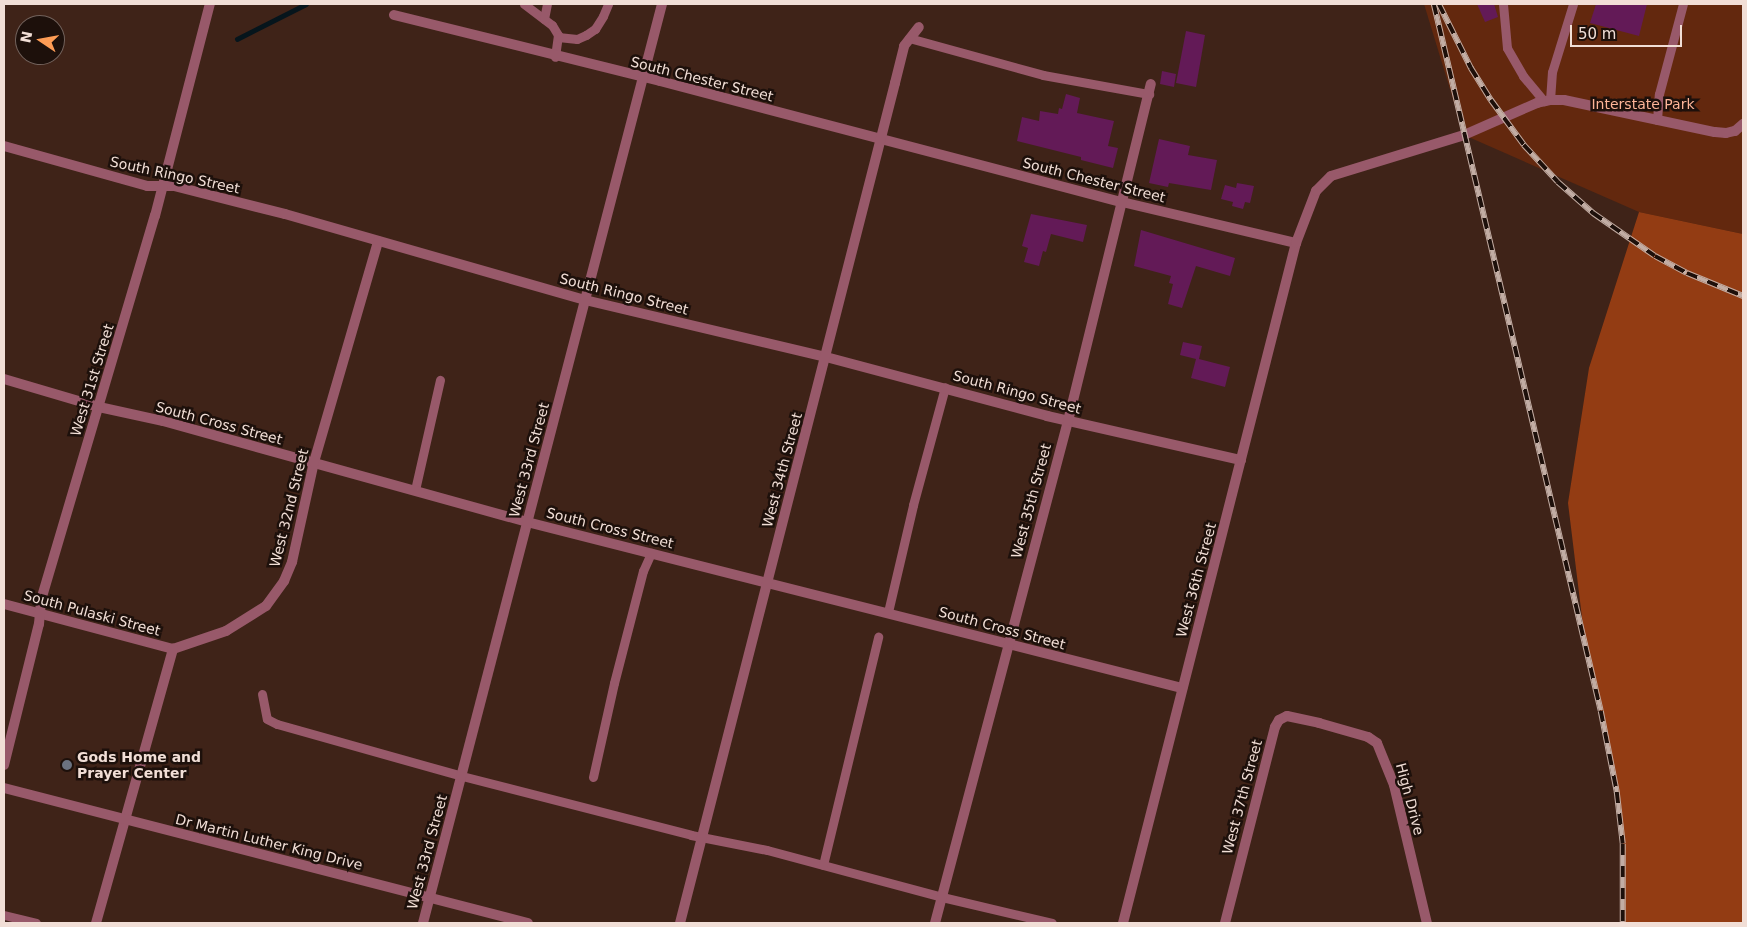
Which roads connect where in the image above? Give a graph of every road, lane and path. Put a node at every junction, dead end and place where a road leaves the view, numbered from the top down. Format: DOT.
graph roads {
  1 [pos="210,4"];
  2 [pos="524,4"];
  3 [pos="547,4"];
  4 [pos="608,4"];
  5 [pos="662,4"];
  6 [pos="1503,4"];
  7 [pos="1573,4"];
  8 [pos="1683,4"];
  9 [pos="394,15"];
  10 [pos="544,19"];
  11 [pos="919,27"];
  12 [pos="558,38"];
  13 [pos="909,38"];
  14 [pos="555,56"];
  15 [pos="642,77"];
  16 [pos="1150,89"];
  17 [pos="1547,100"];
  18 [pos="1657,120"];
  19 [pos="1743,124"];
  20 [pos="1739,131"];
  21 [pos="879,140"];
  22 [pos="4,146"];
  23 [pos="163,186"];
  24 [pos="1122,202"];
  25 [pos="378,241"];
  26 [pos="1296,242"];
  27 [pos="585,300"];
  28 [pos="826,357"];
  29 [pos="4,380"];
  30 [pos="440,380"];
  31 [pos="945,387"];
  32 [pos="98,407"];
  33 [pos="1068,421"];
  34 [pos="1241,460"];
  35 [pos="314,462"];
  36 [pos="415,490"];
  37 [pos="527,522"];
  38 [pos="651,553"];
  39 [pos="767,581"];
  40 [pos="4,604"];
  41 [pos="888,612"];
  42 [pos="39,613"];
  43 [pos="878,637"];
  44 [pos="1008,643"];
  45 [pos="173,649"];
  46 [pos="1182,688"];
  47 [pos="262,694"];
  48 [pos="1319,722"];
  49 [pos="4,766"];
  50 [pos="462,776"];
  51 [pos="593,777"];
  52 [pos="4,788"];
  53 [pos="124,819"];
  54 [pos="702,837"];
  55 [pos="823,865"];
  56 [pos="942,897"];
  57 [pos="430,898"];
  58 [pos="4,915"];
  59 [pos="36,923"];
  60 [pos="96,923"];
  61 [pos="423,923"];
  62 [pos="528,923"];
  63 [pos="680,923"];
  64 [pos="935,923"];
  65 [pos="1052,923"];
  66 [pos="1123,923"];
  67 [pos="1225,923"];
  68 [pos="1427,923"];
  1 -- 23 [label="street, West 31st Street"];
  2 -- 10 [label="lane"];
  3 -- 10 [label="lane"];
  4 -- 12 [label="lane"];
  5 -- 15 [label="street, West 33rd Street"];
  6 -- 17 [label="lane"];
  7 -- 17 [label="lane"];
  8 -- 18 [label="lane"];
  9 -- 14 [label="street, South Chester Street"];
  10 -- 12 [label="lane"];
  11 -- 13 [label="street, West 34th Street"];
  12 -- 14 [label="lane"];
  13 -- 16 [label="lane"];
  13 -- 21 [label="street, West 34th Street"];
  14 -- 15 [label="street, South Chester Street"];
  15 -- 21 [label="street, South Chester Street"];
  15 -- 27 [label="street, West 33rd Street"];
  16 -- 24 [label="street, West 35th Street"];
  17 -- 18 [label="street"];
  17 -- 26 [label="street"];
  18 -- 20 [label="street"];
  19 -- 20 [label="street"];
  21 -- 24 [label="street, South Chester Street"];
  21 -- 28 [label="street, West 34th Street"];
  22 -- 23 [label="street, South Ringo Street"];
  23 -- 25 [label="street, South Ringo Street"];
  23 -- 32 [label="street, West 31st Street"];
  24 -- 26 [label="street, South Chester Street"];
  24 -- 33 [label="street, West 35th Street"];
  25 -- 27 [label="street, South Ringo Street"];
  25 -- 35 [label="street, West 32nd Street"];
  26 -- 34 [label="street, West 36th Street"];
  27 -- 28 [label="street, South Ringo Street"];
  27 -- 37 [label="street, West 33rd Street"];
  28 -- 31 [label="street, South Ringo Street"];
  28 -- 39 [label="street, West 34th Street"];
  29 -- 32 [label="street, South Cross Street"];
  30 -- 36 [label="lane"];
  31 -- 33 [label="street, South Ringo Street"];
  31 -- 41 [label="lane"];
  32 -- 35 [label="street, South Cross Street"];
  32 -- 42 [label="street, West 31st Street"];
  33 -- 34 [label="street, South Ringo Street"];
  33 -- 44 [label="street, West 35th Street"];
  34 -- 46 [label="street, West 36th Street"];
  35 -- 36 [label="street, South Cross Street"];
  35 -- 45 [label="street, West 32nd Street"];
  36 -- 37 [label="street, South Cross Street"];
  37 -- 38 [label="street, South Cross Street"];
  37 -- 50 [label="street, West 33rd Street"];
  38 -- 39 [label="street, South Cross Street"];
  38 -- 51 [label="lane"];
  39 -- 41 [label="street, South Cross Street"];
  39 -- 54 [label="street, West 34th Street"];
  40 -- 42 [label="street, South Pulaski Street"];
  41 -- 44 [label="street, South Cross Street"];
  42 -- 45 [label="street, South Pulaski Street"];
  42 -- 49 [label="street, West 31st Street"];
  43 -- 55 [label="lane"];
  44 -- 46 [label="street, South Cross Street"];
  44 -- 56 [label="street, West 35th Street"];
  45 -- 53 [label="street"];
  46 -- 66 [label="street, West 36th Street"];
  47 -- 50 [label="lane"];
  48 -- 67 [label="street, West 37th Street"];
  48 -- 68 [label="street, High Drive"];
  50 -- 54 [label="lane"];
  50 -- 57 [label="street, West 33rd Street"];
  52 -- 53 [label="street, Dr Martin Luther King Drive"];
  53 -- 57 [label="street, Dr Martin Luther King Drive"];
  53 -- 60 [label="street"];
  54 -- 55 [label="lane"];
  54 -- 63 [label="street, West 34th Street"];
  55 -- 56 [label="lane"];
  56 -- 64 [label="street, West 35th Street"];
  56 -- 65 [label="lane"];
  57 -- 61 [label="street, West 33rd Street"];
  57 -- 62 [label="street, Dr Martin Luther King Drive"];
  58 -- 59 [label="lane"];
}
